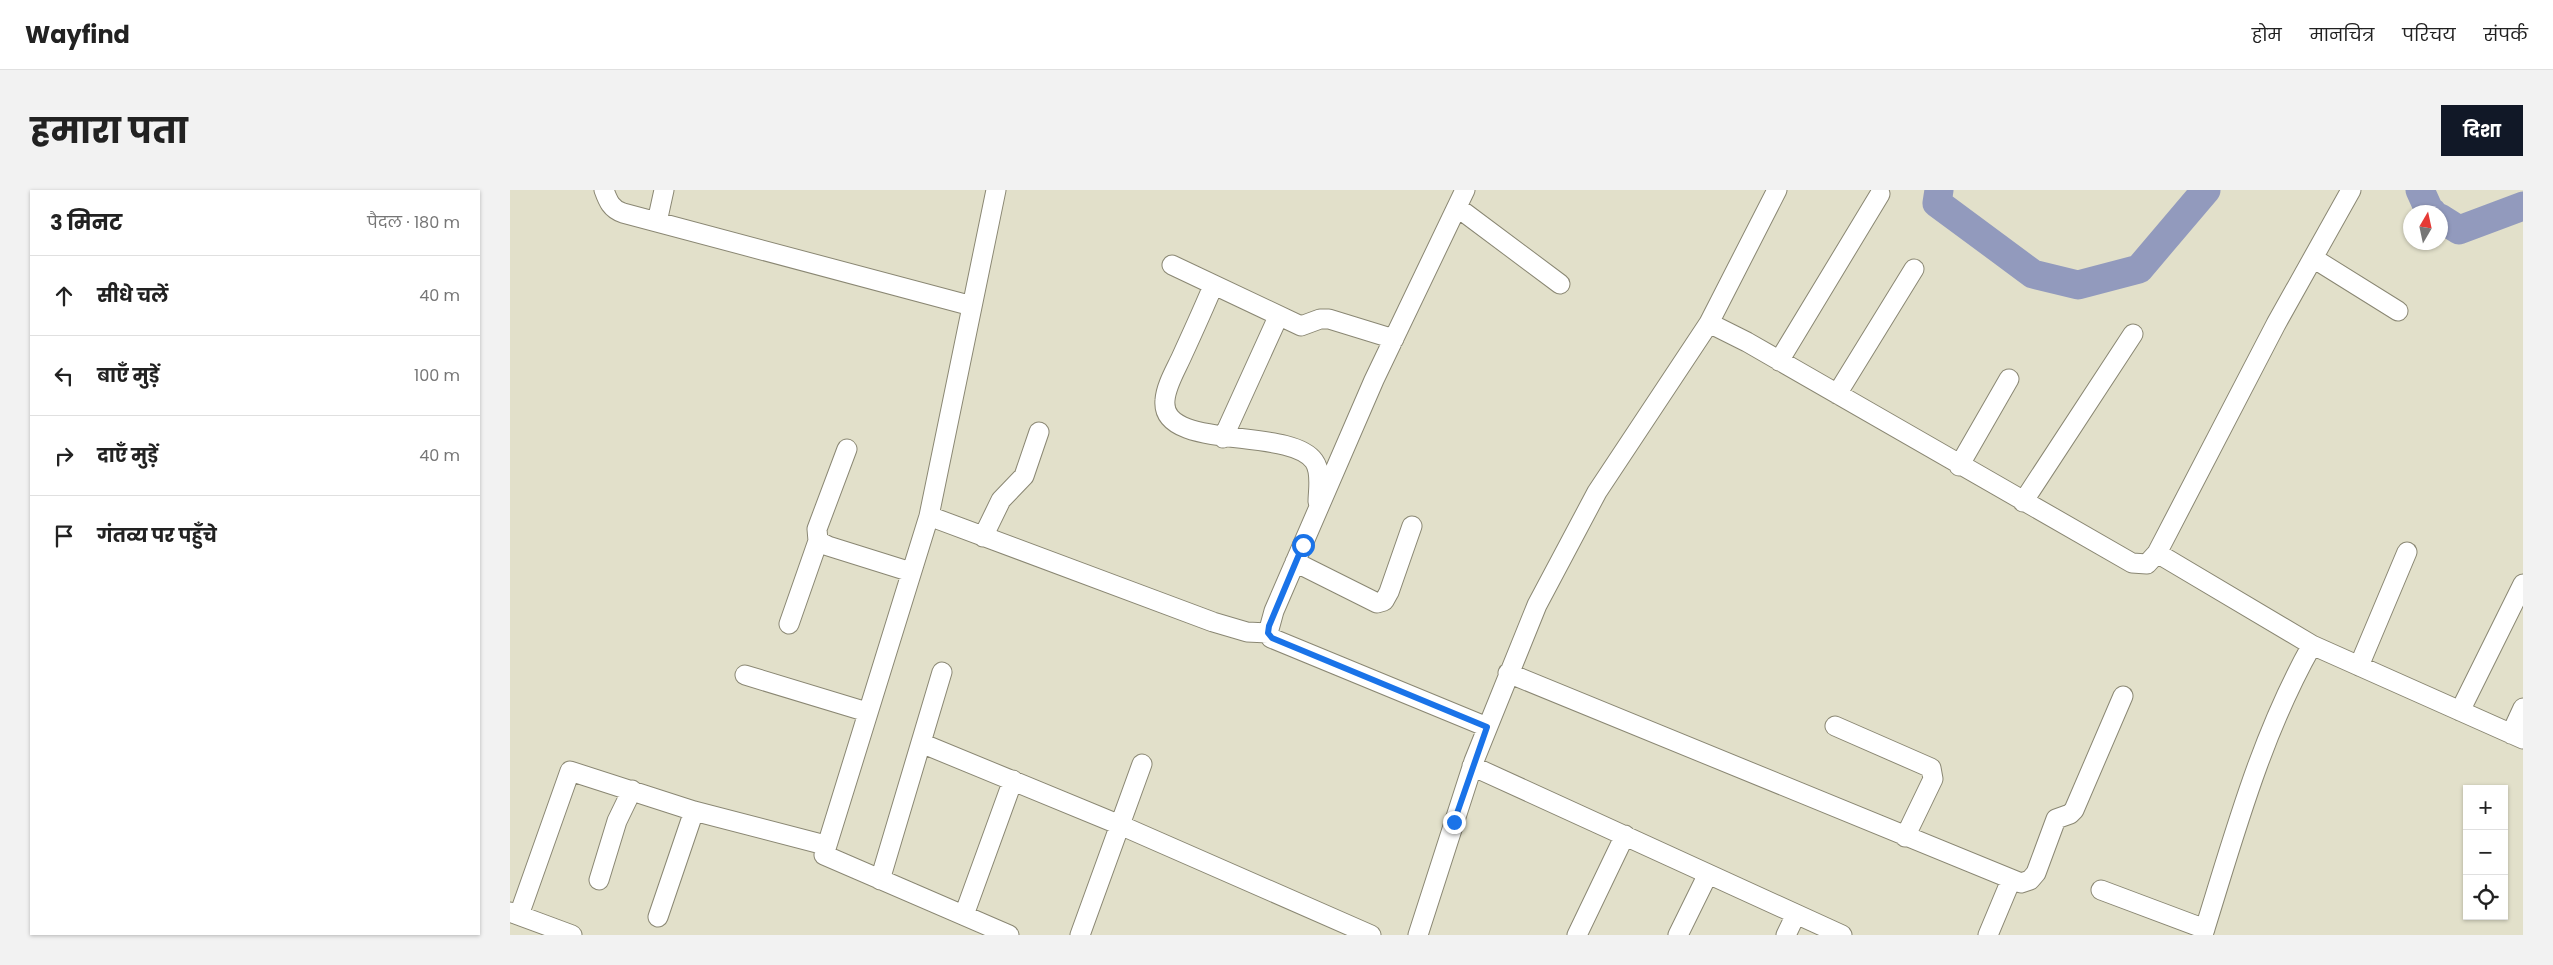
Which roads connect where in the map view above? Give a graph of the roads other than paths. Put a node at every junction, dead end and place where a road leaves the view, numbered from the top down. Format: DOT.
graph roads {
  1 [pos="604,190"];
  2 [pos="664,190"];
  3 [pos="996,190"];
  4 [pos="1777,190"];
  5 [pos="2351,190"];
  6 [pos="1880,194"];
  7 [pos="1461,198"];
  8 [pos="658,222"];
  9 [pos="2313,258"];
  10 [pos="1172,265"];
  11 [pos="1914,269"];
  12 [pos="1560,284"];
  13 [pos="1214,286"];
  14 [pos="972,306"];
  15 [pos="2398,311"];
  16 [pos="1278,317"];
  17 [pos="1709,323"];
  18 [pos="2133,334"];
  19 [pos="1394,339"];
  20 [pos="1779,361"];
  21 [pos="2009,379"];
  22 [pos="1837,394"];
  23 [pos="1039,432"];
  24 [pos="1223,438"];
  25 [pos="847,448"];
  26 [pos="1959,466"];
  27 [pos="2024,502"];
  28 [pos="1318,512"];
  29 [pos="929,516"];
  30 [pos="1412,526"];
  31 [pos="983,536"];
  32 [pos="818,541"];
  33 [pos="2157,552"];
  34 [pos="2407,552"];
  35 [pos="1296,562"];
  36 [pos="912,572"];
  37 [pos="2523,584"];
  38 [pos="789,624"];
  39 [pos="1268,633"];
  40 [pos="2312,645"];
  41 [pos="2359,666"];
  42 [pos="942,672"];
  43 [pos="1508,673"];
  44 [pos="745,675"];
  45 [pos="2123,696"];
  46 [pos="2523,708"];
  47 [pos="2460,711"];
  48 [pos="867,712"];
  49 [pos="1835,726"];
  50 [pos="1487,727"];
  51 [pos="2517,737"];
  52 [pos="921,742"];
  53 [pos="1142,764"];
  54 [pos="1472,766"];
  55 [pos="1013,780"];
  56 [pos="632,790"];
  57 [pos="694,811"];
  58 [pos="1120,825"];
  59 [pos="1625,835"];
  60 [pos="1905,837"];
  61 [pos="825,845"];
  62 [pos="1708,874"];
  63 [pos="599,880"];
  64 [pos="880,880"];
  65 [pos="2011,880"];
  66 [pos="2101,890"];
  67 [pos="514,913"];
  68 [pos="1796,914"];
  69 [pos="964,915"];
  70 [pos="658,917"];
  71 [pos="2204,932"];
  72 [pos="572,935"];
  73 [pos="1009,935"];
  74 [pos="1080,935"];
  75 [pos="1371,935"];
  76 [pos="1418,935"];
  77 [pos="1577,935"];
  78 [pos="1678,935"];
  79 [pos="1786,935"];
  80 [pos="1842,935"];
  81 [pos="1988,935"];
  1 -- 8 [label="street"];
  2 -- 8 [label="street"];
  3 -- 14 [label="street"];
  4 -- 17 [label="street"];
  5 -- 9 [label="street"];
  6 -- 20 [label="street"];
  7 -- 12 [label="street"];
  7 -- 19 [label="street"];
  8 -- 14 [label="street"];
  9 -- 15 [label="street"];
  9 -- 33 [label="street"];
  10 -- 13 [label="street"];
  11 -- 22 [label="street"];
  13 -- 16 [label="street"];
  13 -- 24 [label="street"];
  14 -- 29 [label="street"];
  16 -- 19 [label="street"];
  16 -- 24 [label="street"];
  17 -- 20 [label="street"];
  17 -- 43 [label="street"];
  18 -- 27 [label="street"];
  19 -- 28 [label="street"];
  20 -- 22 [label="street"];
  21 -- 26 [label="street"];
  22 -- 26 [label="street"];
  23 -- 31 [label="street"];
  24 -- 28 [label="street"];
  25 -- 32 [label="street"];
  26 -- 27 [label="street"];
  27 -- 33 [label="street"];
  28 -- 35 [label="street"];
  29 -- 31 [label="street"];
  29 -- 36 [label="street"];
  30 -- 35 [label="street"];
  31 -- 39 [label="street"];
  32 -- 36 [label="street"];
  32 -- 38 [label="street"];
  33 -- 40 [label="street"];
  34 -- 41 [label="street"];
  35 -- 39 [label="street"];
  36 -- 48 [label="street"];
  37 -- 47 [label="street"];
  39 -- 50 [label="street"];
  40 -- 41 [label="street"];
  40 -- 71 [label="street"];
  41 -- 47 [label="street"];
  42 -- 52 [label="street"];
  43 -- 50 [label="street"];
  43 -- 60 [label="street"];
  44 -- 48 [label="street"];
  45 -- 65 [label="street"];
  46 -- 51 [label="street"];
  47 -- 51 [label="street"];
  48 -- 61 [label="street"];
  49 -- 60 [label="street"];
  50 -- 54 [label="street"];
  52 -- 55 [label="street"];
  52 -- 64 [label="street"];
  53 -- 58 [label="street"];
  54 -- 59 [label="street"];
  54 -- 76 [label="street"];
  55 -- 58 [label="street"];
  55 -- 69 [label="street"];
  56 -- 57 [label="street"];
  56 -- 63 [label="street"];
  56 -- 67 [label="street"];
  57 -- 61 [label="street"];
  57 -- 70 [label="street"];
  58 -- 74 [label="street"];
  58 -- 75 [label="street"];
  59 -- 62 [label="street"];
  59 -- 77 [label="street"];
  60 -- 65 [label="street"];
  61 -- 64 [label="street"];
  62 -- 68 [label="street"];
  62 -- 78 [label="street"];
  64 -- 69 [label="street"];
  65 -- 81 [label="street"];
  66 -- 71 [label="street"];
  67 -- 72 [label="street"];
  68 -- 79 [label="street"];
  68 -- 80 [label="street"];
  69 -- 73 [label="street"];
}
